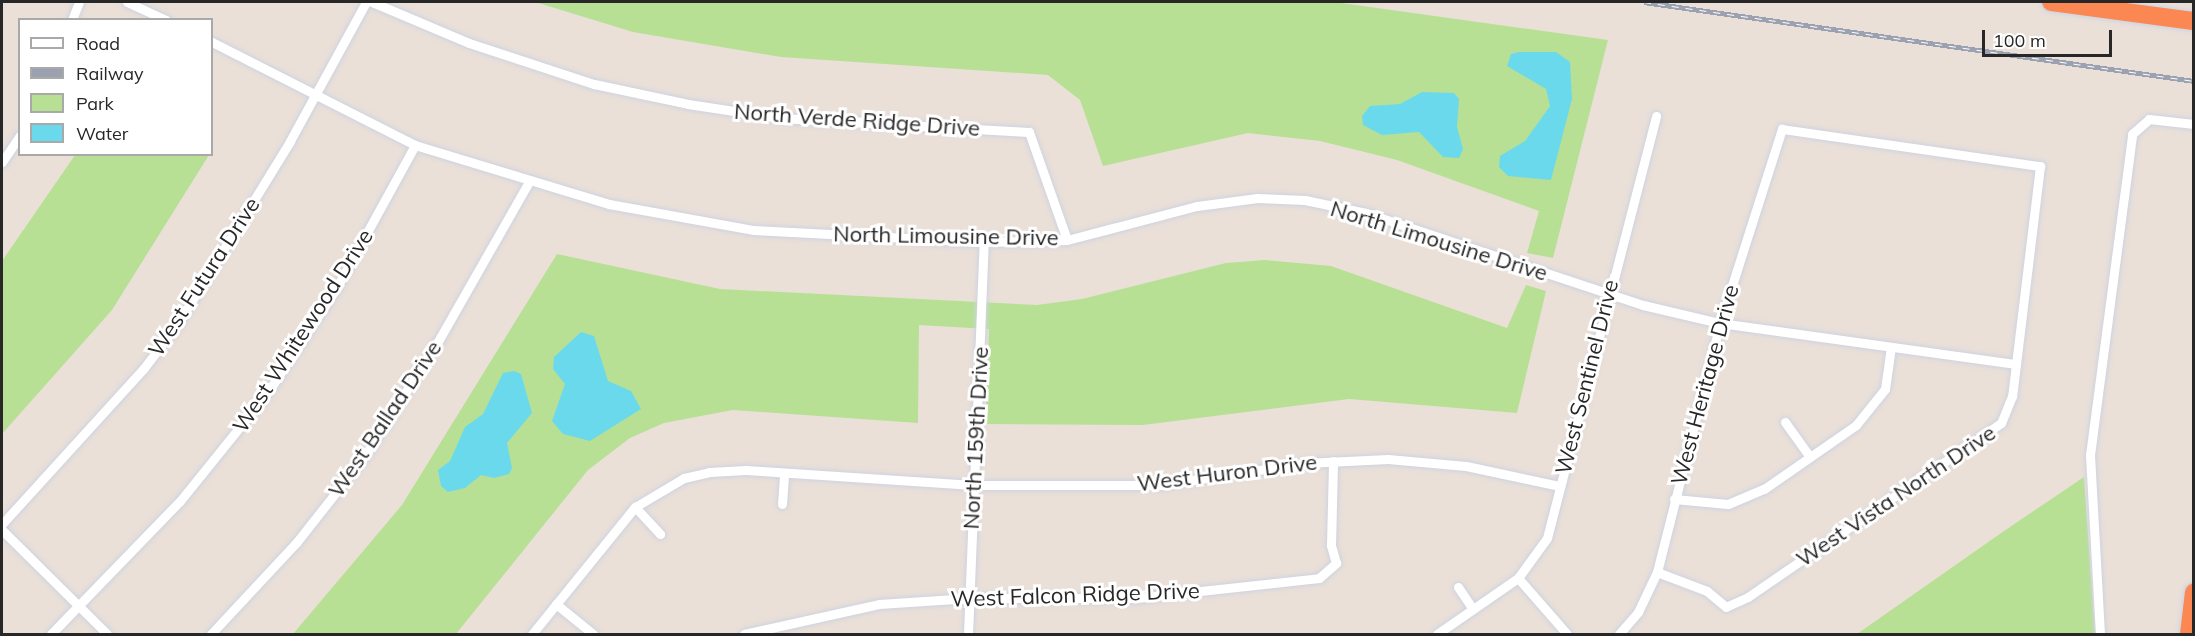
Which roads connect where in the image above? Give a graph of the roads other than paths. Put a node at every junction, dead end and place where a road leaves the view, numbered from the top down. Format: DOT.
graph roads {
  1 [pos="79,2"];
  2 [pos="128,2"];
  3 [pos="366,2"];
  4 [pos="372,2"];
  5 [pos="2053,2"];
  6 [pos="73,18"];
  7 [pos="162,18"];
  8 [pos="2193,21"];
  9 [pos="213,43"];
  10 [pos="315,98"];
  11 [pos="1656,116"];
  12 [pos="2193,124"];
  13 [pos="18,138"];
  14 [pos="415,146"];
  15 [pos="2,162"];
  16 [pos="2040,166"];
  17 [pos="529,182"];
  18 [pos="1067,240"];
  19 [pos="984,242"];
  20 [pos="1607,293"];
  21 [pos="1720,323"];
  22 [pos="1891,347"];
  23 [pos="2016,364"];
  24 [pos="1785,422"];
  25 [pos="1810,457"];
  26 [pos="1333,461"];
  27 [pos="784,476"];
  28 [pos="974,485"];
  29 [pos="1559,486"];
  30 [pos="1674,499"];
  31 [pos="782,504"];
  32 [pos="635,507"];
  33 [pos="2,524"];
  34 [pos="2,530"];
  35 [pos="660,534"];
  36 [pos="1657,572"];
  37 [pos="1518,578"];
  38 [pos="1458,587"];
  39 [pos="2193,592"];
  40 [pos="970,598"];
  41 [pos="556,604"];
  42 [pos="78,606"];
  43 [pos="1472,608"];
  44 [pos="51,634"];
  45 [pos="107,634"];
  46 [pos="211,634"];
  47 [pos="532,634"];
  48 [pos="593,634"];
  49 [pos="744,634"];
  50 [pos="968,634"];
  51 [pos="1437,634"];
  52 [pos="1567,634"];
  53 [pos="1618,634"];
  54 [pos="2100,634"];
  55 [pos="2189,634"];
  1 -- 6 [label="street"];
  2 -- 7 [label="street"];
  3 -- 10 [label="street, West Futura Drive"];
  4 -- 18 [label="street, North Verde Ridge Drive"];
  5 -- 8 [label="highway"];
  9 -- 10 [label="street, North Limousine Drive"];
  10 -- 14 [label="street, North Limousine Drive"];
  10 -- 33 [label="street, West Futura Drive"];
  11 -- 20 [label="street, West Sentinel Drive"];
  12 -- 54 [label="street"];
  13 -- 15 [label="street"];
  14 -- 17 [label="street, North Limousine Drive"];
  14 -- 42 [label="street, West Whitewood Drive"];
  16 -- 21 [label="street, West Heritage Drive"];
  16 -- 23 [label="street, West Vista North Drive"];
  17 -- 19 [label="street, North Limousine Drive"];
  17 -- 46 [label="street, West Ballad Drive"];
  18 -- 19 [label="street, North Limousine Drive"];
  18 -- 20 [label="street, North Limousine Drive"];
  19 -- 28 [label="street, North 159th Drive"];
  20 -- 21 [label="street, North Limousine Drive"];
  20 -- 29 [label="street, West Sentinel Drive"];
  21 -- 22 [label="street, North Limousine Drive"];
  21 -- 30 [label="street, West Heritage Drive"];
  22 -- 23 [label="street, North Limousine Drive"];
  22 -- 25 [label="street"];
  23 -- 36 [label="street, West Vista North Drive"];
  24 -- 25 [label="street"];
  25 -- 30 [label="street"];
  26 -- 28 [label="street, West Huron Drive"];
  26 -- 29 [label="street, West Huron Drive"];
  26 -- 40 [label="street, West Falcon Ridge Drive"];
  27 -- 28 [label="street, West Huron Drive"];
  27 -- 31 [label="street"];
  27 -- 32 [label="street, West Huron Drive"];
  28 -- 40 [label="street, North 159th Drive"];
  29 -- 37 [label="street, West Sentinel Drive"];
  30 -- 36 [label="street, West Heritage Drive"];
  32 -- 35 [label="street"];
  32 -- 41 [label="street, West Huron Drive"];
  34 -- 42 [label="street"];
  36 -- 53 [label="street, West Heritage Drive"];
  37 -- 43 [label="street, West Sentinel Drive"];
  37 -- 52 [label="street"];
  38 -- 43 [label="street"];
  39 -- 55 [label="highway"];
  40 -- 49 [label="street, West Falcon Ridge Drive"];
  40 -- 50 [label="street, North 159th Drive"];
  41 -- 47 [label="street, West Huron Drive"];
  41 -- 48 [label="street"];
  42 -- 44 [label="street, West Whitewood Drive"];
  42 -- 45 [label="street"];
  43 -- 51 [label="street, West Sentinel Drive"];
}
